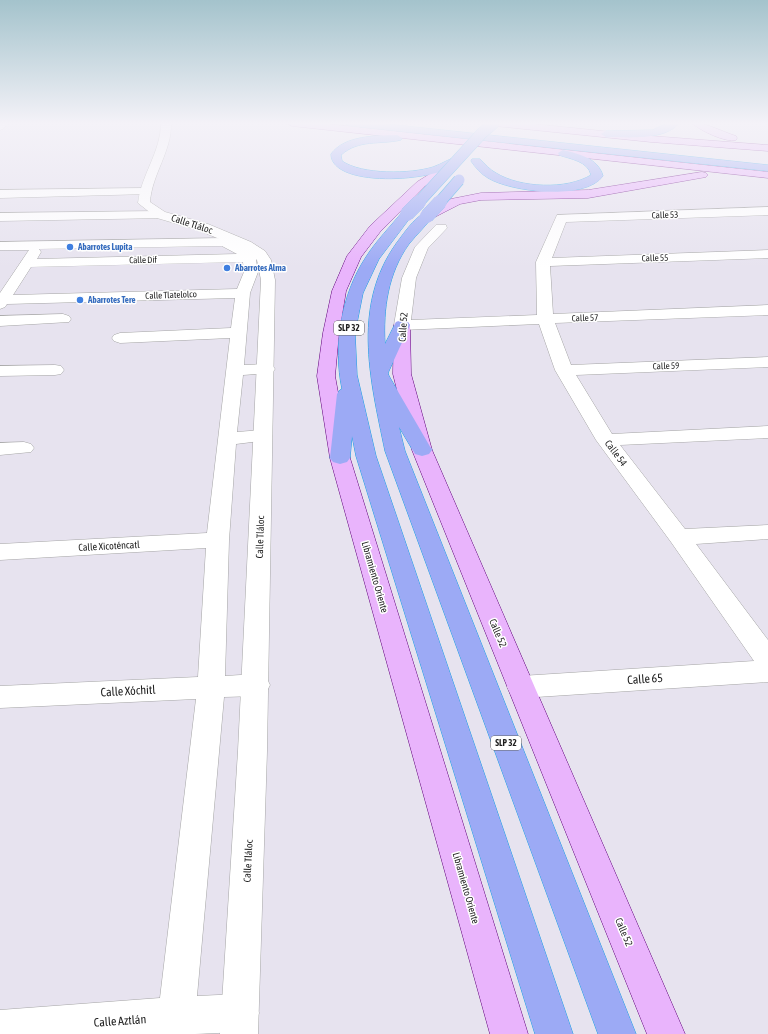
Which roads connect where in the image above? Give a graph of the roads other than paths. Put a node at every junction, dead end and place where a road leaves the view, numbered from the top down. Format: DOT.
graph roads {
  1 [pos="147,171"];
  2 [pos="358,171"];
  3 [pos="429,171"];
  4 [pos="453,171"];
  5 [pos="460,171"];
  6 [pos="463,171"];
  7 [pos="482,171"];
  8 [pos="596,171"];
  9 [pos="731,171"];
  10 [pos="756,174"];
  11 [pos="768,175"];
  12 [pos="136,192"];
  13 [pos="0,194"];
  14 [pos="768,211"];
  15 [pos="161,214"];
  16 [pos="137,215"];
  17 [pos="427,216"];
  18 [pos="0,217"];
  19 [pos="561,218"];
  20 [pos="441,228"];
  21 [pos="48,230"];
  22 [pos="0,246"];
  23 [pos="768,254"];
  24 [pos="254,256"];
  25 [pos="542,262"];
  26 [pos="26,263"];
  27 [pos="0,280"];
  28 [pos="16,280"];
  29 [pos="243,293"];
  30 [pos="2,302"];
  31 [pos="768,310"];
  32 [pos="63,319"];
  33 [pos="545,319"];
  34 [pos="0,321"];
  35 [pos="402,325"];
  36 [pos="239,333"];
  37 [pos="120,338"];
  38 [pos="768,362"];
  39 [pos="266,369"];
  40 [pos="55,370"];
  41 [pos="235,370"];
  42 [pos="564,370"];
  43 [pos="0,371"];
  44 [pos="379,374"];
  45 [pos="348,375"];
  46 [pos="768,432"];
  47 [pos="262,436"];
  48 [pos="227,438"];
  49 [pos="606,440"];
  50 [pos="24,448"];
  51 [pos="0,449"];
  52 [pos="408,450"];
  53 [pos="353,457"];
  54 [pos="768,532"];
  55 [pos="679,537"];
  56 [pos="218,540"];
  57 [pos="0,552"];
  58 [pos="768,660"];
  59 [pos="768,671"];
  60 [pos="256,685"];
  61 [pos="211,686"];
  62 [pos="521,688"];
  63 [pos="0,697"];
  64 [pos="239,1024"];
  65 [pos="176,1025"];
  66 [pos="0,1029"];
  67 [pos="509,1034"];
  68 [pos="554,1034"];
  69 [pos="617,1034"];
  70 [pos="666,1034"];
  1 -- 12 [label="street"];
  2 -- 3 [label="highway"];
  4 -- 53 [label="main road, Libramiento Oriente"];
  5 -- 45 [label="highway, Libramiento Oriente / SLP 32, bridge"];
  6 -- 17 [label="highway, SLP 32, bridge"];
  7 -- 8 [label="highway"];
  9 -- 10 [label="main road"];
  10 -- 11 [label="main road"];
  10 -- 17 [label="main road"];
  12 -- 13 [label="street"];
  12 -- 15 [label="street, Calle Tláloc"];
  12 -- 16 [label="street"];
  14 -- 19 [label="street, Calle 53"];
  15 -- 16 [label="street"];
  15 -- 24 [label="street, Calle Tláloc"];
  16 -- 21 [label="street"];
  17 -- 44 [label="highway, SLP 32"];
  18 -- 21 [label="street"];
  19 -- 25 [label="street, Calle 54"];
  20 -- 35 [label="street, Calle 52"];
  21 -- 22 [label="street"];
  21 -- 24 [label="street, Calle Tláloc"];
  21 -- 26 [label="street"];
  23 -- 25 [label="street, Calle 55"];
  24 -- 26 [label="street, Calle Dif"];
  24 -- 29 [label="street"];
  24 -- 39 [label="street, Calle Tláloc"];
  25 -- 33 [label="street, Calle 54"];
  26 -- 28 [label="street"];
  27 -- 28 [label="street"];
  28 -- 30 [label="street"];
  29 -- 30 [label="street, Calle Tlatelolco"];
  29 -- 36 [label="street"];
  31 -- 33 [label="street, Calle 57"];
  32 -- 34 [label="street"];
  33 -- 35 [label="street, Calle 57"];
  33 -- 42 [label="street, Calle 54"];
  35 -- 44 [label="highway"];
  35 -- 52 [label="main road, Calle 52"];
  36 -- 37 [label="street"];
  36 -- 41 [label="street"];
  38 -- 42 [label="street, Calle 59"];
  39 -- 41 [label="street"];
  39 -- 47 [label="street, Calle Tláloc"];
  40 -- 43 [label="street"];
  41 -- 48 [label="street"];
  42 -- 49 [label="street, Calle 54"];
  44 -- 52 [label="highway"];
  44 -- 52 [label="highway, SLP 32"];
  45 -- 53 [label="highway"];
  45 -- 53 [label="highway, Libramiento Oriente / SLP 32"];
  46 -- 49 [label="street"];
  47 -- 48 [label="street"];
  47 -- 60 [label="street, Calle Tláloc"];
  48 -- 56 [label="street"];
  49 -- 55 [label="street, Calle 54"];
  50 -- 51 [label="street"];
  52 -- 62 [label="main road, Calle 52"];
  52 -- 69 [label="highway, SLP 32"];
  53 -- 67 [label="main road, Libramiento Oriente"];
  53 -- 68 [label="highway, Libramiento Oriente / SLP 32"];
  54 -- 55 [label="street"];
  55 -- 58 [label="street, Calle 54"];
  56 -- 57 [label="street, Calle Xicoténcatl"];
  56 -- 61 [label="street"];
  59 -- 62 [label="street, Calle 65"];
  60 -- 61 [label="street, Calle Xóchitl"];
  60 -- 64 [label="street, Calle Tláloc"];
  61 -- 63 [label="street, Calle Xóchitl"];
  61 -- 65 [label="street"];
  62 -- 70 [label="main road, Calle 52"];
  64 -- 65 [label="street, Calle Aztlán"];
  65 -- 66 [label="street, Calle Aztlán"];
}
